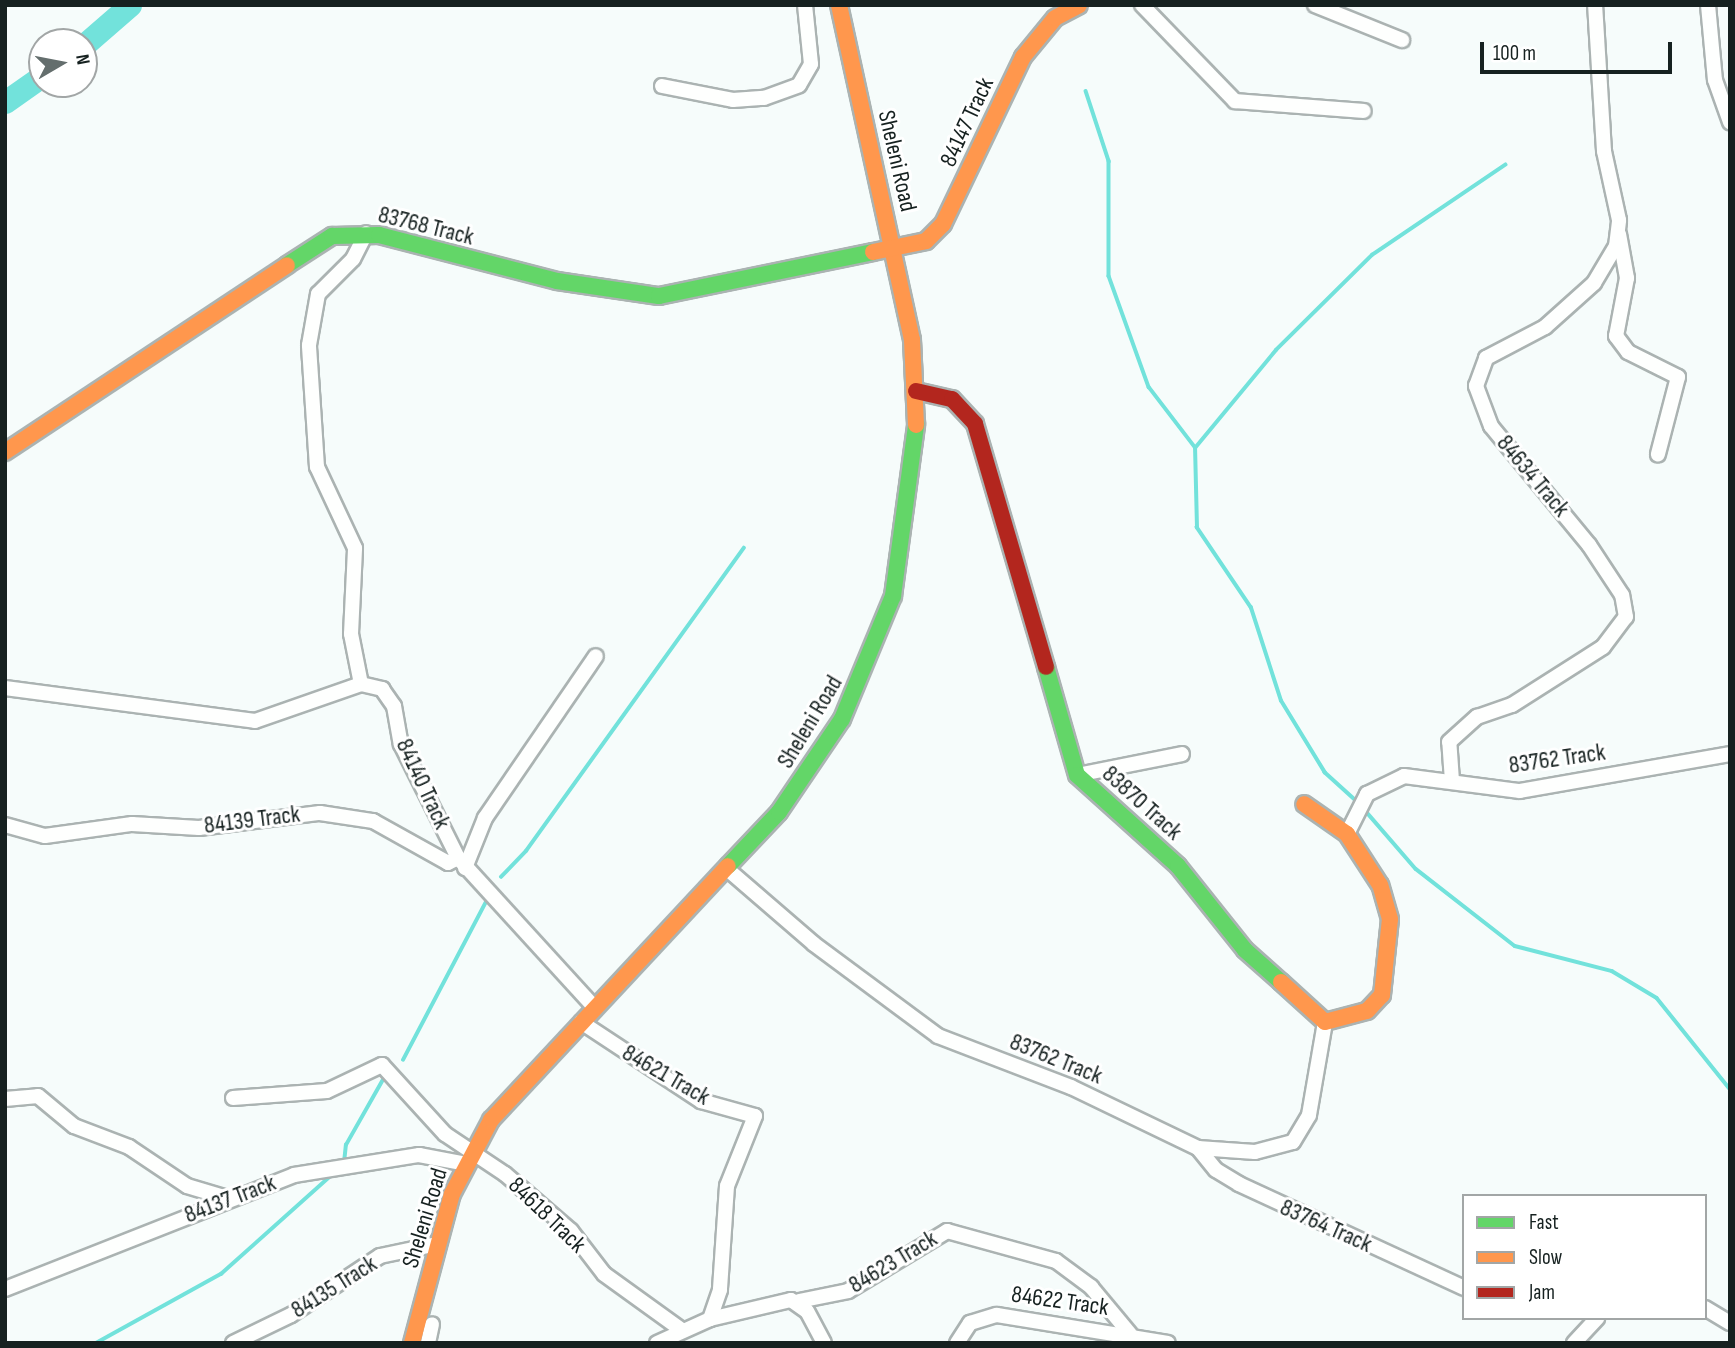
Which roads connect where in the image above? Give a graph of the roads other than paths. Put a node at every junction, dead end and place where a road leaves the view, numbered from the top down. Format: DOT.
graph roads {
  1 [pos="806,5"];
  2 [pos="838,5"];
  3 [pos="1079,5"];
  4 [pos="1142,5"];
  5 [pos="1315,5"];
  6 [pos="1595,5"];
  7 [pos="1708,5"];
  8 [pos="1402,40"];
  9 [pos="662,86"];
  10 [pos="1364,111"];
  11 [pos="1730,122"];
  12 [pos="366,233"];
  13 [pos="1619,233"];
  14 [pos="895,251"];
  15 [pos="916,391"];
  16 [pos="5,452"];
  17 [pos="1658,454"];
  18 [pos="596,656"];
  19 [pos="361,684"];
  20 [pos="5,688"];
  21 [pos="1182,754"];
  22 [pos="1730,754"];
  23 [pos="1077,775"];
  24 [pos="1452,781"];
  25 [pos="1304,804"];
  26 [pos="5,825"];
  27 [pos="1347,834"];
  28 [pos="457,863"];
  29 [pos="726,868"];
  30 [pos="594,1007"];
  31 [pos="581,1022"];
  32 [pos="1325,1023"];
  33 [pos="233,1098"];
  34 [pos="5,1099"];
  35 [pos="1198,1148"];
  36 [pos="469,1158"];
  37 [pos="228,1198"];
  38 [pos="438,1244"];
  39 [pos="1462,1287"];
  40 [pos="5,1289"];
  41 [pos="799,1301"];
  42 [pos="1707,1309"];
  43 [pos="710,1319"];
  44 [pos="1595,1320"];
  45 [pos="1730,1323"];
  46 [pos="432,1325"];
  47 [pos="683,1331"];
  48 [pos="1130,1334"];
  49 [pos="233,1343"];
  50 [pos="412,1343"];
  51 [pos="428,1343"];
  52 [pos="657,1343"];
  53 [pos="824,1343"];
  54 [pos="957,1343"];
  55 [pos="1168,1343"];
  56 [pos="1574,1343"];
  1 -- 9 [label="street"];
  2 -- 14 [label="street, Sheleni Road"];
  3 -- 14 [label="street, 84147 Track"];
  4 -- 10 [label="street"];
  5 -- 8 [label="street"];
  6 -- 13 [label="street"];
  7 -- 11 [label="street"];
  12 -- 14 [label="street, 83768 Track"];
  12 -- 16 [label="street, 83768 Track"];
  12 -- 19 [label="street"];
  13 -- 17 [label="street"];
  13 -- 24 [label="street, 84634 Track"];
  14 -- 15 [label="street, Sheleni Road"];
  15 -- 23 [label="street, 83870 Track"];
  15 -- 29 [label="street, Sheleni Road"];
  18 -- 28 [label="street"];
  19 -- 20 [label="street"];
  19 -- 28 [label="street, 84140 Track"];
  21 -- 23 [label="street"];
  22 -- 24 [label="street, 83762 Track"];
  23 -- 32 [label="street, 83870 Track"];
  24 -- 27 [label="street, 83762 Track"];
  25 -- 27 [label="street"];
  26 -- 28 [label="street, 84139 Track"];
  27 -- 32 [label="street"];
  28 -- 30 [label="street, 84140 Track"];
  29 -- 30 [label="street, Sheleni Road"];
  29 -- 35 [label="street, 83762 Track"];
  30 -- 31 [label="street, Sheleni Road"];
  31 -- 36 [label="street, Sheleni Road"];
  31 -- 43 [label="street, 84621 Track"];
  32 -- 35 [label="street, 83762 Track"];
  33 -- 36 [label="street, 84618 Track"];
  34 -- 37 [label="street"];
  35 -- 39 [label="street, 83764 Track"];
  36 -- 37 [label="street, 84137 Track"];
  36 -- 38 [label="street, Sheleni Road"];
  36 -- 47 [label="street, 84618 Track"];
  37 -- 40 [label="street, 84137 Track"];
  38 -- 49 [label="street, 84135 Track"];
  38 -- 50 [label="street, Sheleni Road"];
  41 -- 43 [label="street, 84623 Track"];
  41 -- 48 [label="street, 84623 Track"];
  41 -- 53 [label="street"];
  42 -- 45 [label="street"];
  43 -- 47 [label="street, 84623 Track"];
  44 -- 56 [label="street"];
  46 -- 51 [label="street"];
  47 -- 52 [label="street, 84623 Track"];
  48 -- 54 [label="street, 84622 Track"];
  48 -- 55 [label="street, 84622 Track"];
}
